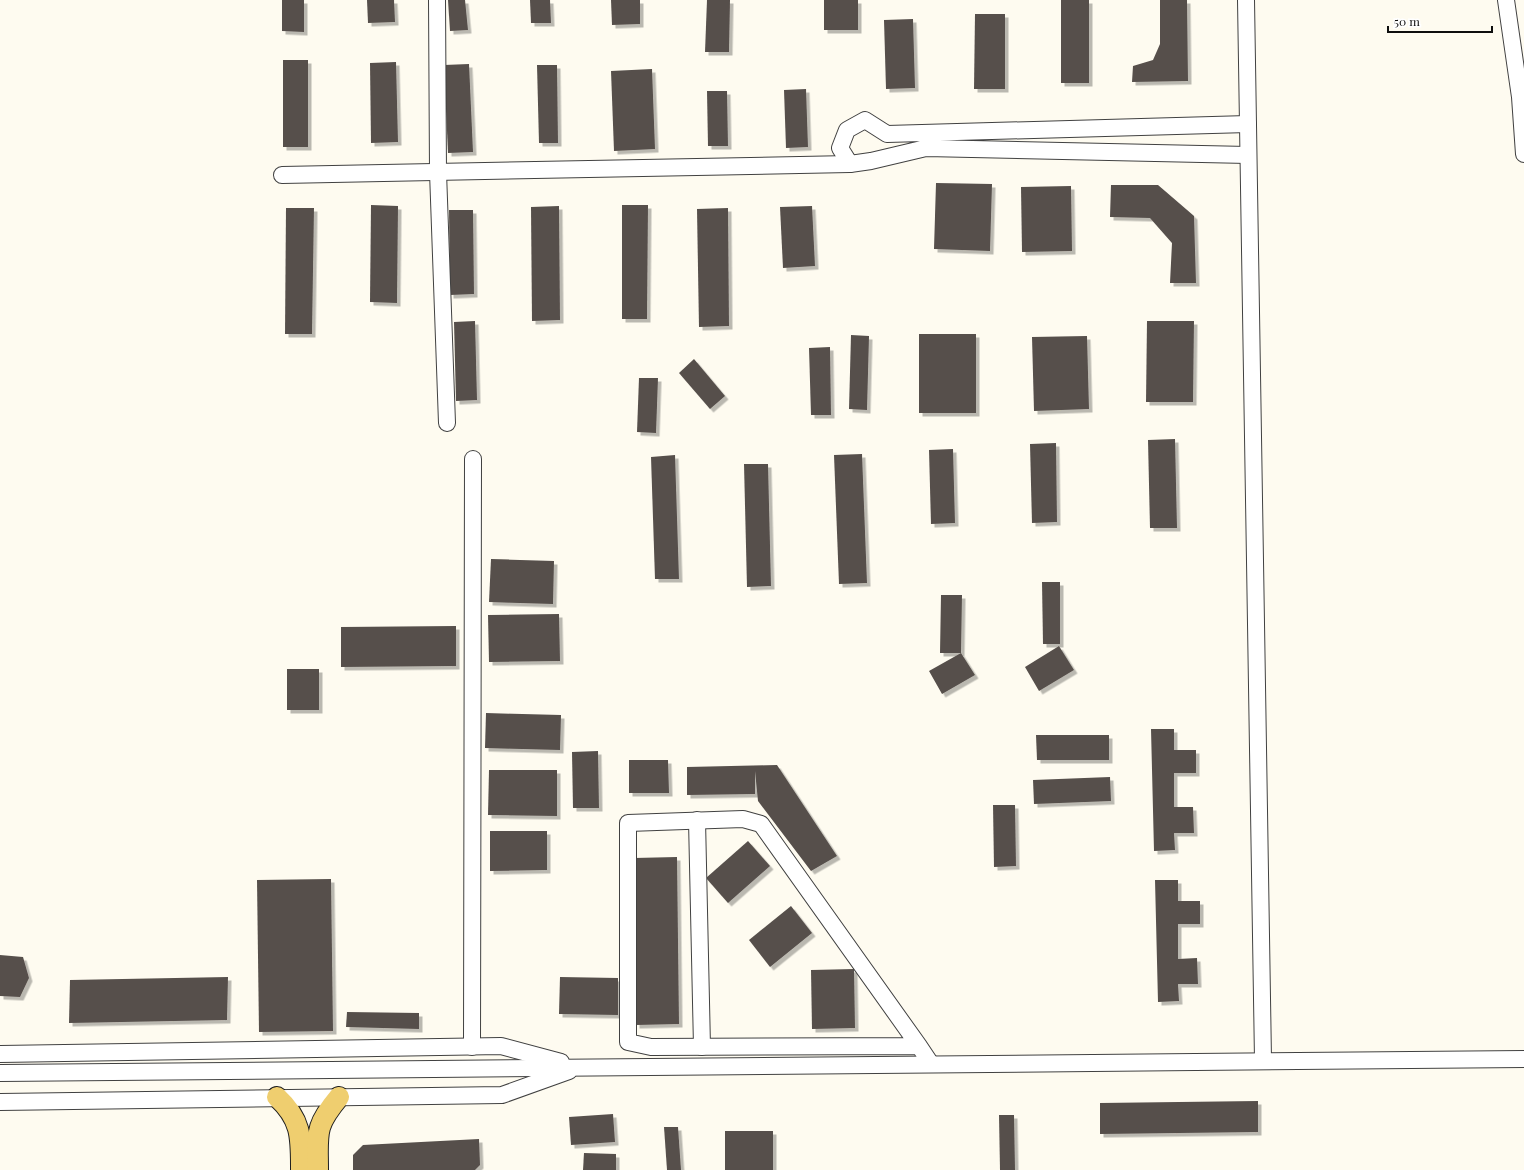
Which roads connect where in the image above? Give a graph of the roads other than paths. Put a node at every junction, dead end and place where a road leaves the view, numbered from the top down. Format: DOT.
graph roads {
  1 [pos="437,0"];
  2 [pos="1246,0"];
  3 [pos="1506,0"];
  4 [pos="1248,124"];
  5 [pos="1524,154"];
  6 [pos="1248,155"];
  7 [pos="850,164"];
  8 [pos="438,172"];
  9 [pos="282,176"];
  10 [pos="447,423"];
  11 [pos="473,459"];
  12 [pos="697,820"];
  13 [pos="918,1046"];
  14 [pos="472,1047"];
  15 [pos="702,1047"];
  16 [pos="0,1054"];
  17 [pos="1524,1059"];
  18 [pos="1263,1060"];
  19 [pos="931,1064"];
  20 [pos="582,1067"];
  21 [pos="0,1072"];
  22 [pos="277,1097"];
  23 [pos="339,1097"];
  24 [pos="0,1102"];
  25 [pos="301,1170"];
  26 [pos="318,1170"];
  1 -- 8 [label="street"];
  2 -- 4 [label="street"];
  3 -- 5 [label="street"];
  4 -- 6 [label="street"];
  4 -- 7 [label="street"];
  6 -- 7 [label="street"];
  6 -- 18 [label="street"];
  7 -- 8 [label="street"];
  8 -- 9 [label="street"];
  8 -- 10 [label="street"];
  11 -- 14 [label="street"];
  12 -- 13 [label="street"];
  12 -- 15 [label="street"];
  12 -- 15 [label="street"];
  13 -- 15 [label="street"];
  13 -- 19 [label="street"];
  14 -- 16 [label="street"];
  14 -- 20 [label="street"];
  17 -- 18 [label="street"];
  18 -- 19 [label="street"];
  19 -- 20 [label="street"];
  20 -- 21 [label="street"];
  20 -- 23 [label="street"];
  22 -- 23 [label="street"];
  22 -- 24 [label="street"];
  22 -- 25 [label="main road"];
  23 -- 26 [label="main road"];
}
